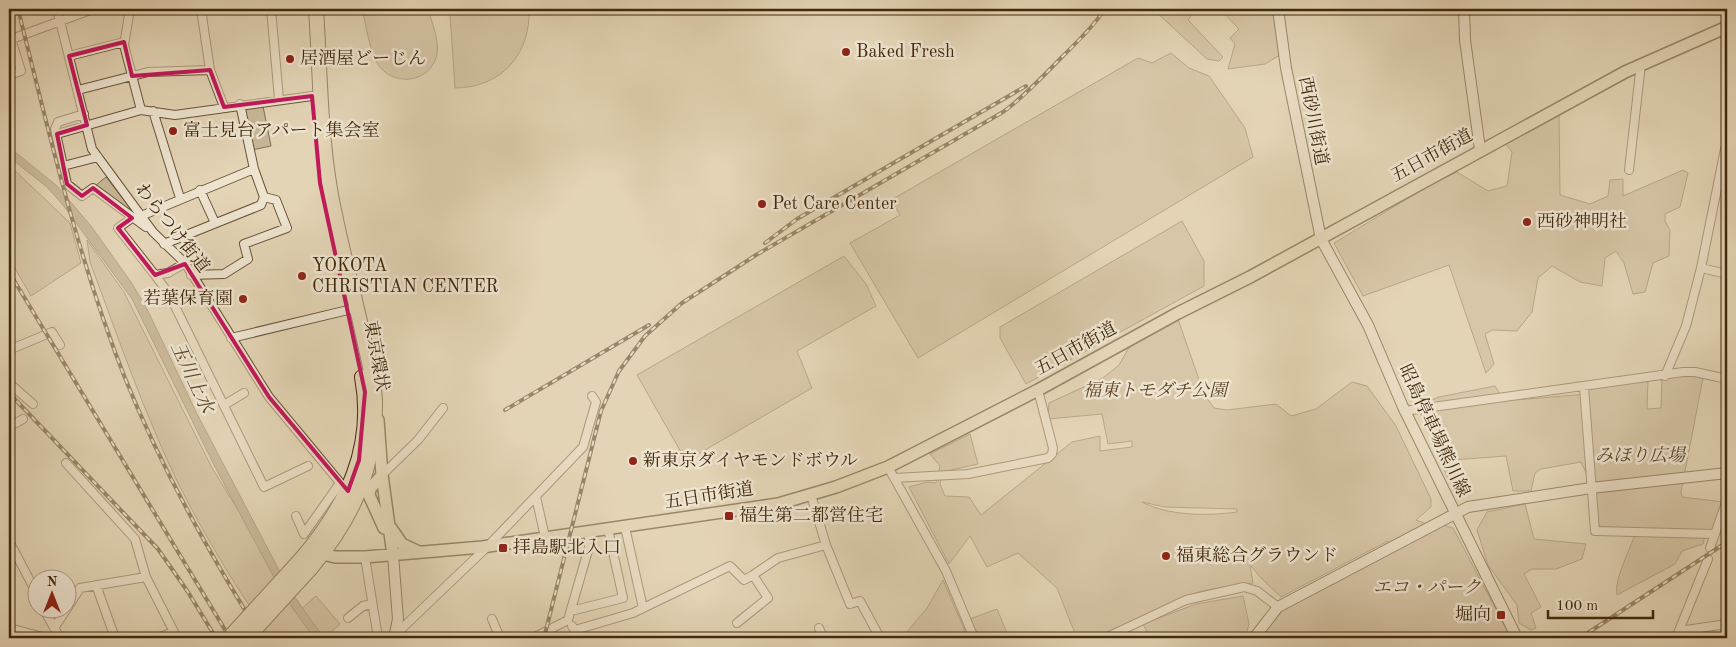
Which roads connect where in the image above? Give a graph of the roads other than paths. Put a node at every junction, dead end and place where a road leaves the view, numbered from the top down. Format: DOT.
graph roads {
  1 [pos="57,9"];
  2 [pos="93,9"];
  3 [pos="130,9"];
  4 [pos="201,9"];
  5 [pos="271,9"];
  6 [pos="307,9"];
  7 [pos="316,9"];
  8 [pos="1278,9"];
  9 [pos="1464,9"];
  10 [pos="60,21"];
  11 [pos="1727,27"];
  12 [pos="10,39"];
  13 [pos="124,42"];
  14 [pos="69,56"];
  15 [pos="1641,64"];
  16 [pos="210,70"];
  17 [pos="9,75"];
  18 [pos="132,76"];
  19 [pos="78,90"];
  20 [pos="312,96"];
  21 [pos="279,99"];
  22 [pos="240,104"];
  23 [pos="224,107"];
  24 [pos="141,110"];
  25 [pos="153,111"];
  26 [pos="84,114"];
  27 [pos="86,125"];
  28 [pos="56,134"];
  29 [pos="1480,149"];
  30 [pos="1724,149"];
  31 [pos="98,157"];
  32 [pos="63,166"];
  33 [pos="254,169"];
  34 [pos="1629,170"];
  35 [pos="200,190"];
  36 [pos="264,197"];
  37 [pos="180,198"];
  38 [pos="141,216"];
  39 [pos="132,218"];
  40 [pos="215,223"];
  41 [pos="153,232"];
  42 [pos="1321,238"];
  43 [pos="164,244"];
  44 [pos="185,264"];
  45 [pos="1701,268"];
  46 [pos="1727,274"];
  47 [pos="154,275"];
  48 [pos="191,275"];
  49 [pos="348,310"];
  50 [pos="231,338"];
  51 [pos="60,345"];
  52 [pos="9,350"];
  53 [pos="1665,376"];
  54 [pos="1727,379"];
  55 [pos="9,383"];
  56 [pos="1584,387"];
  57 [pos="1038,390"];
  58 [pos="244,393"];
  59 [pos="592,396"];
  60 [pos="375,403"];
  61 [pos="32,404"];
  62 [pos="224,404"];
  63 [pos="443,408"];
  64 [pos="1404,411"];
  65 [pos="23,419"];
  66 [pos="10,424"];
  67 [pos="66,463"];
  68 [pos="308,466"];
  69 [pos="891,472"];
  70 [pos="1727,473"];
  71 [pos="382,475"];
  72 [pos="344,487"];
  73 [pos="1591,488"];
  74 [pos="811,495"];
  75 [pos="536,497"];
  76 [pos="1727,500"];
  77 [pos="1454,513"];
  78 [pos="296,516"];
  79 [pos="388,522"];
  80 [pos="625,527"];
  81 [pos="608,529"];
  82 [pos="589,532"];
  83 [pos="1714,534"];
  84 [pos="545,537"];
  85 [pos="9,541"];
  86 [pos="826,545"];
  87 [pos="487,547"];
  88 [pos="1710,548"];
  89 [pos="318,549"];
  90 [pos="423,553"];
  91 [pos="393,555"];
  92 [pos="365,558"];
  93 [pos="1708,558"];
  94 [pos="307,563"];
  95 [pos="753,575"];
  96 [pos="28,577"];
  97 [pos="146,578"];
  98 [pos="96,585"];
  99 [pos="78,591"];
  100 [pos="372,604"];
  101 [pos="1278,607"];
  102 [pos="643,608"];
  103 [pos="571,611"];
  104 [pos="348,618"];
  105 [pos="492,619"];
  106 [pos="50,620"];
  107 [pos="59,620"];
  108 [pos="568,620"];
  109 [pos="736,623"];
  110 [pos="1727,624"];
  111 [pos="9,628"];
  112 [pos="54,628"];
  113 [pos="819,628"];
  114 [pos="575,630"];
  115 [pos="1677,634"];
  116 [pos="175,635"];
  117 [pos="398,636"];
  118 [pos="46,638"];
  119 [pos="60,638"];
  120 [pos="115,638"];
  121 [pos="157,638"];
  122 [pos="229,638"];
  123 [pos="247,638"];
  124 [pos="378,638"];
  125 [pos="500,638"];
  126 [pos="533,638"];
  127 [pos="580,638"];
  128 [pos="824,638"];
  129 [pos="880,638"];
  130 [pos="974,638"];
  131 [pos="1109,638"];
  132 [pos="1254,638"];
  133 [pos="1517,638"];
  1 -- 10 [label="street, わらつけ街道"];
  2 -- 10 [label="street"];
  3 -- 13 [label="street"];
  4 -- 16 [label="street"];
  5 -- 21 [label="street"];
  6 -- 20 [label="highway, 東京環状"];
  7 -- 60 [label="highway, 東京環状"];
  8 -- 42 [label="street, 西砂川街道"];
  9 -- 29 [label="street"];
  10 -- 12 [label="street"];
  10 -- 14 [label="street, わらつけ街道"];
  11 -- 15 [label="main road, 五日市街道"];
  12 -- 17 [label="street"];
  13 -- 14 [label="street"];
  13 -- 18 [label="street"];
  14 -- 19 [label="street, わらつけ街道"];
  15 -- 29 [label="main road, 五日市街道"];
  15 -- 34 [label="street"];
  16 -- 18 [label="street"];
  16 -- 23 [label="street"];
  18 -- 19 [label="street"];
  18 -- 24 [label="street"];
  19 -- 26 [label="street, わらつけ街道"];
  20 -- 21 [label="street"];
  20 -- 49 [label="highway, 東京環状"];
  21 -- 22 [label="street"];
  22 -- 23 [label="street"];
  22 -- 33 [label="street"];
  23 -- 25 [label="street"];
  24 -- 25 [label="street"];
  24 -- 27 [label="street"];
  25 -- 37 [label="street"];
  26 -- 27 [label="street, わらつけ街道"];
  26 -- 28 [label="street"];
  27 -- 28 [label="street"];
  27 -- 31 [label="street, わらつけ街道"];
  28 -- 32 [label="street"];
  29 -- 42 [label="main road, 五日市街道"];
  30 -- 45 [label="street"];
  31 -- 32 [label="street"];
  31 -- 38 [label="street, わらつけ街道"];
  32 -- 39 [label="street"];
  33 -- 35 [label="street"];
  33 -- 36 [label="street"];
  35 -- 37 [label="street"];
  35 -- 40 [label="street"];
  36 -- 40 [label="street"];
  36 -- 48 [label="street"];
  37 -- 38 [label="street"];
  38 -- 41 [label="street, わらつけ街道"];
  39 -- 41 [label="street"];
  39 -- 47 [label="street"];
  40 -- 43 [label="street"];
  41 -- 43 [label="street, わらつけ街道"];
  42 -- 57 [label="main road, 五日市街道"];
  42 -- 64 [label="street, 昭島停車場熊川線"];
  43 -- 44 [label="street, わらつけ街道"];
  44 -- 47 [label="street"];
  44 -- 48 [label="street, わらつけ街道"];
  45 -- 46 [label="street"];
  45 -- 53 [label="street"];
  47 -- 62 [label="street"];
  48 -- 50 [label="street, わらつけ街道"];
  49 -- 50 [label="street"];
  49 -- 72 [label="highway, 東京環状"];
  50 -- 72 [label="street, わらつけ街道"];
  51 -- 52 [label="street"];
  53 -- 54 [label="street"];
  53 -- 56 [label="street"];
  55 -- 61 [label="street"];
  56 -- 64 [label="street"];
  56 -- 73 [label="street"];
  57 -- 69 [label="main road, 五日市街道"];
  57 -- 69 [label="street"];
  58 -- 62 [label="street"];
  59 -- 75 [label="street"];
  60 -- 71 [label="main road"];
  60 -- 89 [label="highway, 東京環状"];
  62 -- 68 [label="street"];
  63 -- 71 [label="street"];
  64 -- 77 [label="street, 昭島停車場熊川線"];
  65 -- 66 [label="street"];
  67 -- 97 [label="street"];
  69 -- 74 [label="main road, 五日市街道"];
  69 -- 130 [label="street"];
  70 -- 73 [label="street"];
  71 -- 79 [label="main road"];
  71 -- 91 [label="main road"];
  72 -- 78 [label="street"];
  72 -- 89 [label="highway, 東京環状"];
  73 -- 77 [label="street"];
  73 -- 83 [label="street"];
  74 -- 80 [label="main road, 五日市街道"];
  74 -- 86 [label="street"];
  75 -- 84 [label="street"];
  75 -- 87 [label="street"];
  76 -- 83 [label="street"];
  77 -- 101 [label="street"];
  77 -- 133 [label="street, 昭島停車場熊川線"];
  79 -- 90 [label="main road"];
  79 -- 91 [label="main road"];
  80 -- 81 [label="main road, 五日市街道"];
  80 -- 102 [label="street"];
  81 -- 82 [label="main road, 五日市街道"];
  81 -- 103 [label="street"];
  82 -- 84 [label="main road, 五日市街道"];
  82 -- 103 [label="street"];
  83 -- 88 [label="street"];
  84 -- 87 [label="main road, 五日市街道"];
  85 -- 96 [label="street"];
  86 -- 95 [label="street"];
  86 -- 129 [label="street"];
  87 -- 90 [label="main road, 五日市街道"];
  87 -- 117 [label="street"];
  89 -- 92 [label="main road, 五日市街道"];
  89 -- 94 [label="highway, 東京環状"];
  90 -- 91 [label="main road, 五日市街道"];
  91 -- 92 [label="main road, 五日市街道"];
  91 -- 117 [label="street"];
  92 -- 100 [label="street"];
  93 -- 115 [label="street"];
  94 -- 122 [label="highway, 東京環状, bridge"];
  94 -- 123 [label="highway, 東京環状, bridge"];
  95 -- 102 [label="street"];
  95 -- 109 [label="street"];
  97 -- 98 [label="street"];
  97 -- 116 [label="street"];
  98 -- 99 [label="street"];
  98 -- 120 [label="street"];
  100 -- 104 [label="street"];
  100 -- 124 [label="street"];
  101 -- 131 [label="street"];
  101 -- 132 [label="street"];
  102 -- 114 [label="street"];
  103 -- 108 [label="street"];
  105 -- 125 [label="street"];
  106 -- 112 [label="street"];
  107 -- 112 [label="street"];
  108 -- 114 [label="street"];
  108 -- 126 [label="street"];
  110 -- 115 [label="street"];
  111 -- 118 [label="street"];
  112 -- 119 [label="street"];
  113 -- 128 [label="street"];
  114 -- 127 [label="street"];
  116 -- 121 [label="street"];
}
